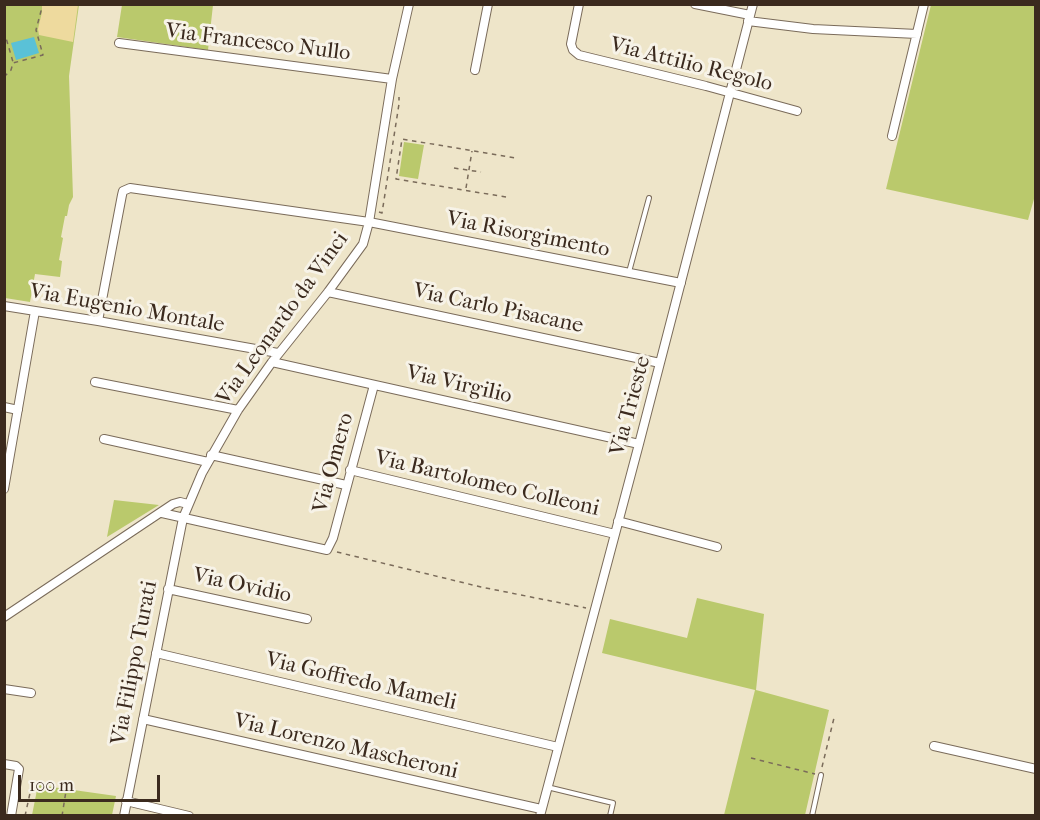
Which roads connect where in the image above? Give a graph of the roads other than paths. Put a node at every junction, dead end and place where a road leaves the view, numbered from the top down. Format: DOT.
graph roads {
  1 [pos="409,4"];
  2 [pos="488,4"];
  3 [pos="579,4"];
  4 [pos="695,4"];
  5 [pos="753,4"];
  6 [pos="924,4"];
  7 [pos="749,18"];
  8 [pos="917,34"];
  9 [pos="119,43"];
  10 [pos="475,70"];
  11 [pos="392,79"];
  12 [pos="730,93"];
  13 [pos="797,111"];
  14 [pos="892,136"];
  15 [pos="649,198"];
  16 [pos="369,222"];
  17 [pos="629,273"];
  18 [pos="681,283"];
  19 [pos="328,292"];
  20 [pos="4,306"];
  21 [pos="36,311"];
  22 [pos="98,321"];
  23 [pos="278,353"];
  24 [pos="272,362"];
  25 [pos="660,363"];
  26 [pos="95,382"];
  27 [pos="374,385"];
  28 [pos="4,408"];
  29 [pos="18,410"];
  30 [pos="238,410"];
  31 [pos="104,439"];
  32 [pos="639,444"];
  33 [pos="209,458"];
  34 [pos="350,470"];
  35 [pos="346,484"];
  36 [pos="5,488"];
  37 [pos="188,504"];
  38 [pos="162,513"];
  39 [pos="183,518"];
  40 [pos="618,521"];
  41 [pos="615,534"];
  42 [pos="717,547"];
  43 [pos="168,588"];
  44 [pos="4,617"];
  45 [pos="307,619"];
  46 [pos="156,654"];
  47 [pos="4,689"];
  48 [pos="31,693"];
  49 [pos="143,719"];
  50 [pos="934,746"];
  51 [pos="558,747"];
  52 [pos="4,764"];
  53 [pos="1035,769"];
  54 [pos="820,775"];
  55 [pos="547,787"];
  56 [pos="126,801"];
  57 [pos="541,812"];
  58 [pos="11,816"];
  59 [pos="124,816"];
  60 [pos="189,816"];
  61 [pos="610,816"];
  62 [pos="812,816"];
  1 -- 11 [label="street, Via Leonardo da Vinci"];
  2 -- 10 [label="street"];
  3 -- 12 [label="street, Via Attilio Regolo"];
  4 -- 7 [label="street"];
  5 -- 7 [label="street, Via Trieste"];
  6 -- 8 [label="street"];
  7 -- 8 [label="street"];
  7 -- 12 [label="street, Via Trieste"];
  8 -- 14 [label="street"];
  9 -- 11 [label="street, Via Francesco Nullo"];
  11 -- 16 [label="street, Via Leonardo da Vinci"];
  12 -- 13 [label="street, Via Attilio Regolo"];
  12 -- 18 [label="street, Via Trieste"];
  15 -- 17 [label="lane"];
  16 -- 17 [label="street, Via Risorgimento"];
  16 -- 19 [label="street, Via Leonardo da Vinci"];
  16 -- 22 [label="street, Via Risorgimento"];
  17 -- 18 [label="street, Via Risorgimento"];
  18 -- 25 [label="street, Via Trieste"];
  19 -- 23 [label="street, Via Leonardo da Vinci"];
  19 -- 25 [label="street, Via Carlo Pisacane"];
  20 -- 21 [label="street, Via Eugenio Montale"];
  21 -- 22 [label="street, Via Eugenio Montale"];
  21 -- 29 [label="street"];
  22 -- 23 [label="street, Via Eugenio Montale"];
  23 -- 24 [label="street, Via Leonardo da Vinci"];
  24 -- 27 [label="street, Via Virgilio"];
  24 -- 30 [label="street, Via Leonardo da Vinci"];
  25 -- 32 [label="street, Via Trieste"];
  26 -- 30 [label="street"];
  27 -- 32 [label="street, Via Virgilio"];
  27 -- 34 [label="street, Via Omero"];
  28 -- 29 [label="street"];
  29 -- 36 [label="street"];
  30 -- 33 [label="street, Via Leonardo da Vinci"];
  31 -- 33 [label="street"];
  32 -- 40 [label="street, Via Trieste"];
  33 -- 35 [label="street"];
  33 -- 37 [label="street, Via Leonardo da Vinci"];
  34 -- 35 [label="street, Via Omero"];
  34 -- 41 [label="street, Via Bartolomeo Colleoni"];
  35 -- 39 [label="street, Via Omero"];
  37 -- 38 [label="street"];
  37 -- 39 [label="street, Via Leonardo da Vinci"];
  38 -- 39 [label="street"];
  38 -- 44 [label="street"];
  39 -- 43 [label="street, Via Filippo Turati"];
  40 -- 41 [label="street, Via Trieste"];
  40 -- 42 [label="street"];
  41 -- 51 [label="street, Via Trieste"];
  43 -- 45 [label="street, Via Ovidio"];
  43 -- 46 [label="street, Via Filippo Turati"];
  46 -- 49 [label="street, Via Filippo Turati"];
  46 -- 51 [label="street, Via Goffredo Mameli"];
  47 -- 48 [label="street"];
  49 -- 56 [label="street, Via Filippo Turati"];
  49 -- 57 [label="street, Via Lorenzo Mascheroni"];
  50 -- 53 [label="street"];
  51 -- 55 [label="street, Via Trieste"];
  52 -- 58 [label="street"];
  54 -- 62 [label="lane"];
  55 -- 57 [label="street, Via Trieste"];
  55 -- 61 [label="lane"];
  56 -- 59 [label="street, Via Filippo Turati"];
  56 -- 60 [label="street"];
}
